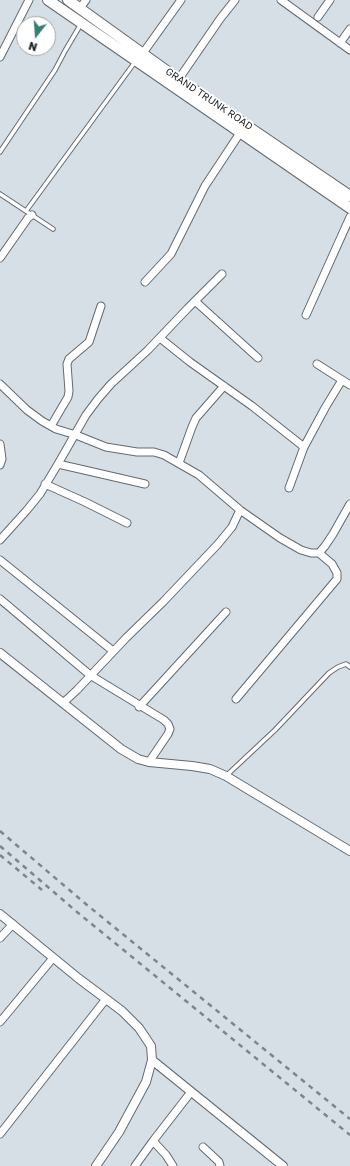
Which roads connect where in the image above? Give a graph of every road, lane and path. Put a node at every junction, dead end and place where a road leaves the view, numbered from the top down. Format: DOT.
graph roads {
  1 [pos="29,0"];
  2 [pos="48,0"];
  3 [pos="68,0"];
  4 [pos="86,0"];
  5 [pos="181,0"];
  6 [pos="235,0"];
  7 [pos="281,0"];
  8 [pos="330,0"];
  9 [pos="80,8"];
  10 [pos="318,17"];
  11 [pos="81,23"];
  12 [pos="350,30"];
  13 [pos="340,43"];
  14 [pos="350,50"];
  15 [pos="143,53"];
  16 [pos="0,57"];
  17 [pos="136,61"];
  18 [pos="176,83"];
  19 [pos="240,133"];
  20 [pos="0,152"];
  21 [pos="0,194"];
  22 [pos="350,196"];
  23 [pos="350,208"];
  24 [pos="29,213"];
  25 [pos="350,217"];
  26 [pos="53,229"];
  27 [pos="0,258"];
  28 [pos="222,274"];
  29 [pos="145,282"];
  30 [pos="195,301"];
  31 [pos="101,306"];
  32 [pos="306,315"];
  33 [pos="160,338"];
  34 [pos="258,358"];
  35 [pos="317,364"];
  36 [pos="342,380"];
  37 [pos="0,384"];
  38 [pos="350,385"];
  39 [pos="224,386"];
  40 [pos="51,426"];
  41 [pos="76,434"];
  42 [pos="0,444"];
  43 [pos="304,447"];
  44 [pos="179,463"];
  45 [pos="58,464"];
  46 [pos="0,465"];
  47 [pos="45,484"];
  48 [pos="145,484"];
  49 [pos="289,488"];
  50 [pos="350,504"];
  51 [pos="240,510"];
  52 [pos="127,523"];
  53 [pos="0,540"];
  54 [pos="318,553"];
  55 [pos="0,560"];
  56 [pos="0,599"];
  57 [pos="226,612"];
  58 [pos="113,652"];
  59 [pos="0,653"];
  60 [pos="350,667"];
  61 [pos="90,675"];
  62 [pos="236,699"];
  63 [pos="63,703"];
  64 [pos="140,706"];
  65 [pos="149,762"];
  66 [pos="226,776"];
  67 [pos="350,851"];
  68 [pos="0,914"];
  69 [pos="12,924"];
  70 [pos="0,938"];
  71 [pos="54,958"];
  72 [pos="106,999"];
  73 [pos="0,1022"];
  74 [pos="152,1060"];
  75 [pos="191,1092"];
  76 [pos="0,1134"];
  77 [pos="153,1141"];
  78 [pos="203,1147"];
  79 [pos="96,1166"];
  80 [pos="135,1166"];
  81 [pos="173,1166"];
  82 [pos="220,1166"];
  83 [pos="283,1166"];
  1 -- 16 [label="street"];
  2 -- 11 [label="main road"];
  3 -- 9 [label="main road, GRAND TRUNK ROAD"];
  4 -- 9 [label="street"];
  5 -- 15 [label="street"];
  6 -- 18 [label="street"];
  7 -- 13 [label="street"];
  8 -- 10 [label="street"];
  9 -- 15 [label="main road, GRAND TRUNK ROAD"];
  11 -- 17 [label="main road"];
  11 -- 20 [label="lane"];
  12 -- 13 [label="street"];
  13 -- 14 [label="street"];
  15 -- 18 [label="main road, GRAND TRUNK ROAD"];
  17 -- 18 [label="main road"];
  17 -- 24 [label="lane"];
  18 -- 19 [label="main road"];
  18 -- 22 [label="main road, GRAND TRUNK ROAD"];
  19 -- 23 [label="main road"];
  19 -- 29 [label="street"];
  21 -- 24 [label="lane"];
  24 -- 26 [label="lane"];
  24 -- 27 [label="street"];
  25 -- 32 [label="street"];
  28 -- 30 [label="street"];
  30 -- 33 [label="street"];
  30 -- 34 [label="street"];
  31 -- 40 [label="street"];
  33 -- 39 [label="street"];
  33 -- 41 [label="street"];
  35 -- 36 [label="street"];
  36 -- 38 [label="street"];
  36 -- 43 [label="street"];
  37 -- 40 [label="street"];
  39 -- 43 [label="street"];
  39 -- 44 [label="street"];
  40 -- 41 [label="street"];
  41 -- 44 [label="street"];
  41 -- 45 [label="street"];
  42 -- 46 [label="street"];
  43 -- 49 [label="street"];
  44 -- 51 [label="street"];
  45 -- 47 [label="street"];
  45 -- 48 [label="street"];
  47 -- 52 [label="street"];
  47 -- 53 [label="street"];
  50 -- 54 [label="street"];
  51 -- 54 [label="street"];
  51 -- 58 [label="street"];
  54 -- 62 [label="street"];
  55 -- 58 [label="street"];
  56 -- 61 [label="street"];
  57 -- 64 [label="street"];
  58 -- 61 [label="street"];
  59 -- 63 [label="street"];
  60 -- 66 [label="lane"];
  61 -- 63 [label="street"];
  61 -- 64 [label="street"];
  63 -- 65 [label="street"];
  64 -- 65 [label="street"];
  65 -- 66 [label="street"];
  66 -- 67 [label="street"];
  68 -- 69 [label="street"];
  69 -- 70 [label="street"];
  69 -- 71 [label="street"];
  71 -- 72 [label="street"];
  71 -- 73 [label="street"];
  72 -- 74 [label="street"];
  72 -- 76 [label="street"];
  74 -- 75 [label="street"];
  74 -- 79 [label="street"];
  75 -- 77 [label="street"];
  75 -- 83 [label="street"];
  77 -- 80 [label="street"];
  77 -- 81 [label="street"];
  78 -- 82 [label="street"];
}
